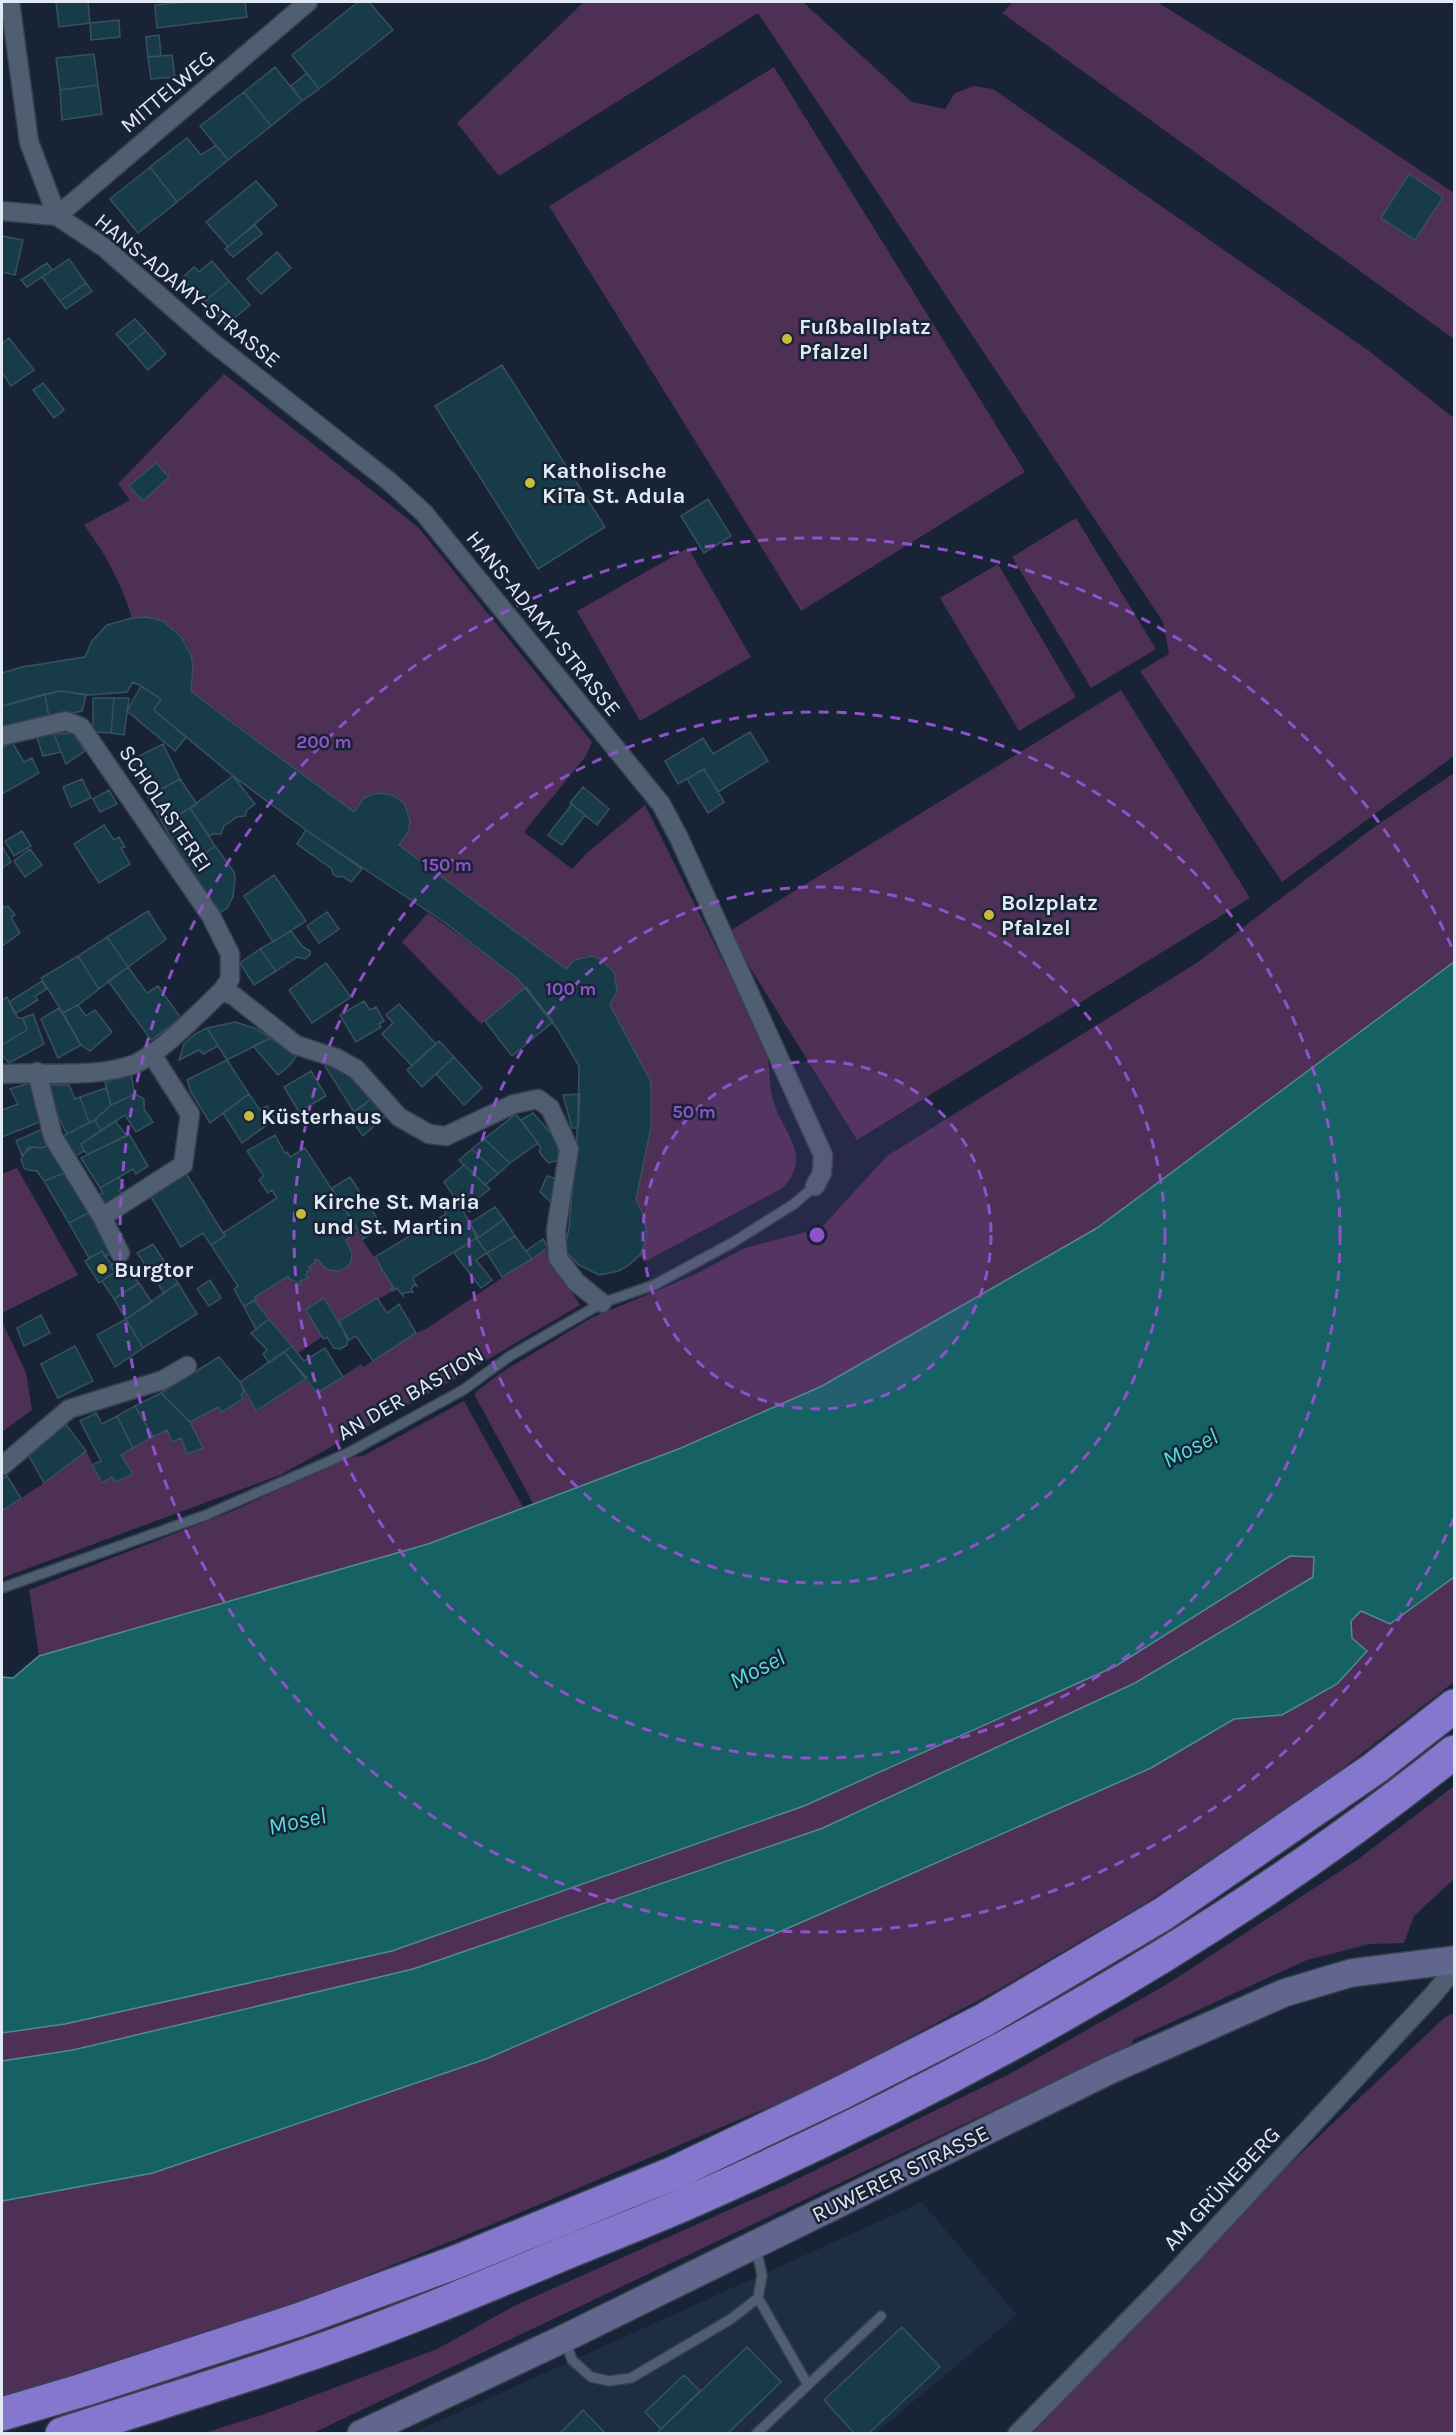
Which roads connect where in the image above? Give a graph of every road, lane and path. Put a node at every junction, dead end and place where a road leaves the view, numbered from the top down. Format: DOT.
graph roads {
  1 [pos="10,2"];
  2 [pos="308,2"];
  3 [pos="2,211"];
  4 [pos="57,216"];
  5 [pos="2,736"];
  6 [pos="222,992"];
  7 [pos="152,1053"];
  8 [pos="37,1072"];
  9 [pos="2,1074"];
  10 [pos="814,1186"];
  11 [pos="102,1217"];
  12 [pos="120,1253"];
  13 [pos="602,1303"];
  14 [pos="187,1366"];
  15 [pos="2,1466"];
  16 [pos="2,1588"];
  17 [pos="1455,1706"];
  18 [pos="1455,1752"];
  19 [pos="1455,1960"];
  20 [pos="1455,1969"];
  21 [pos="755,2244"];
  22 [pos="758,2298"];
  23 [pos="881,2316"];
  24 [pos="565,2337"];
  25 [pos="808,2385"];
  26 [pos="2,2414"];
  27 [pos="62,2433"];
  28 [pos="361,2433"];
  29 [pos="756,2433"];
  30 [pos="1017,2433"];
  1 -- 4 [label="street"];
  2 -- 4 [label="street, MITTELWEG"];
  3 -- 4 [label="street"];
  4 -- 10 [label="street, HANS-ADAMY-STRASSE"];
  5 -- 6 [label="street, SCHOLASTEREI"];
  6 -- 7 [label="street"];
  6 -- 13 [label="street"];
  7 -- 8 [label="street"];
  7 -- 11 [label="street"];
  8 -- 9 [label="street"];
  8 -- 11 [label="street"];
  10 -- 13 [label="lane, AN DER BASTION"];
  11 -- 12 [label="street"];
  13 -- 16 [label="lane, AN DER BASTION"];
  14 -- 15 [label="street"];
  17 -- 26 [label="highway"];
  18 -- 27 [label="highway"];
  19 -- 21 [label="main road, RUWERER STRASSE"];
  20 -- 30 [label="street, AM GRÜNEBERG"];
  21 -- 22 [label="lane"];
  21 -- 24 [label="main road, RUWERER STRASSE"];
  22 -- 24 [label="lane"];
  22 -- 25 [label="lane"];
  23 -- 25 [label="lane"];
  24 -- 28 [label="main road, RUWERER STRASSE"];
  25 -- 29 [label="lane"];
}
